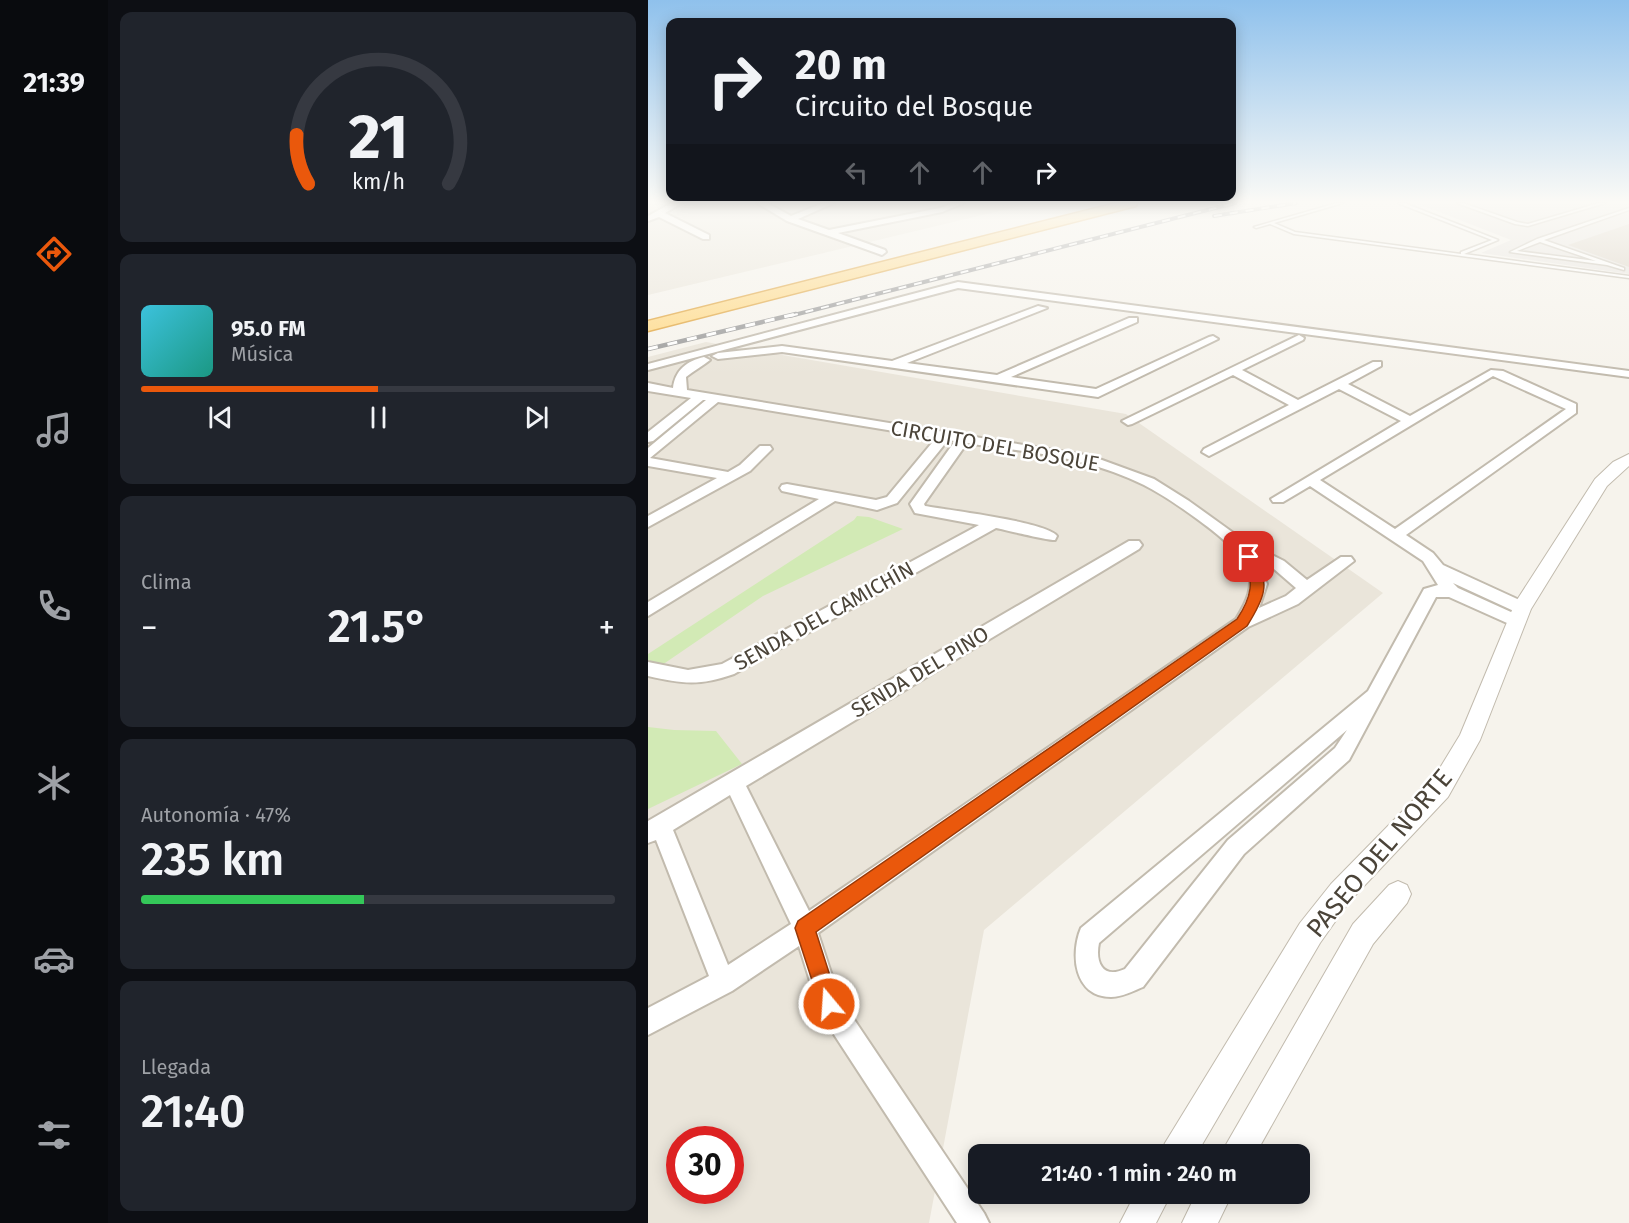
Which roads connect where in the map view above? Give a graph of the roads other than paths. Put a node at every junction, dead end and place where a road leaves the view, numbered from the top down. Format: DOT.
graph roads {
  1 [pos="827,260"];
  2 [pos="905,260"];
  3 [pos="1505,260"];
  4 [pos="1575,260"];
  5 [pos="1595,260"];
  6 [pos="1606,264"];
  7 [pos="1622,269"];
  8 [pos="1629,277"];
  9 [pos="823,282"];
  10 [pos="739,287"];
  11 [pos="975,287"];
  12 [pos="1042,308"];
  13 [pos="1132,320"];
  14 [pos="648,326"];
  15 [pos="648,332"];
  16 [pos="1299,338"];
  17 [pos="1213,339"];
  18 [pos="778,345"];
  19 [pos="704,360"];
  20 [pos="1377,364"];
  21 [pos="891,366"];
  22 [pos="648,367"];
  23 [pos="1233,370"];
  24 [pos="1629,374"];
  25 [pos="648,375"];
  26 [pos="995,380"];
  27 [pos="1339,384"];
  28 [pos="648,388"];
  29 [pos="683,393"];
  30 [pos="700,396"];
  31 [pos="715,399"];
  32 [pos="1298,405"];
  33 [pos="1128,421"];
  34 [pos="1410,421"];
  35 [pos="945,436"];
  36 [pos="648,438"];
  37 [pos="963,439"];
  38 [pos="765,449"];
  39 [pos="1209,452"];
  40 [pos="648,455"];
  41 [pos="1629,459"];
  42 [pos="648,462"];
  43 [pos="730,476"];
  44 [pos="1310,480"];
  45 [pos="787,488"];
  46 [pos="832,497"];
  47 [pos="1278,499"];
  48 [pos="648,522"];
  49 [pos="992,524"];
  50 [pos="1396,535"];
  51 [pos="1050,536"];
  52 [pos="1134,545"];
  53 [pos="1242,547"];
  54 [pos="1346,561"];
  55 [pos="1440,570"];
  56 [pos="1307,588"];
  57 [pos="1452,592"];
  58 [pos="648,610"];
  59 [pos="1519,615"];
  60 [pos="1242,622"];
  61 [pos="648,669"];
  62 [pos="1373,697"];
  63 [pos="734,783"];
  64 [pos="654,830"];
  65 [pos="1398,894"];
  66 [pos="805,928"];
  67 [pos="723,982"];
  68 [pos="648,1022"];
  69 [pos="1184,1144"];
  70 [pos="1243,1144"];
  71 [pos="1148,1204"];
  72 [pos="1209,1204"];
  73 [pos="974,1223"];
  74 [pos="1137,1223"];
  75 [pos="1199,1223"];
  1 -- 10 [label="highway"];
  2 -- 9 [label="highway"];
  3 -- 8 [label="lane"];
  4 -- 6 [label="lane"];
  5 -- 6 [label="lane"];
  6 -- 7 [label="lane"];
  9 -- 14 [label="highway"];
  9 -- 15 [label="highway"];
  11 -- 18 [label="street"];
  11 -- 22 [label="street"];
  11 -- 24 [label="street"];
  12 -- 21 [label="street"];
  13 -- 26 [label="street"];
  16 -- 23 [label="street"];
  17 -- 26 [label="street"];
  18 -- 19 [label="street"];
  18 -- 21 [label="street"];
  19 -- 25 [label="street"];
  19 -- 29 [label="street"];
  20 -- 27 [label="street"];
  21 -- 26 [label="street"];
  23 -- 32 [label="street"];
  23 -- 33 [label="street"];
  27 -- 32 [label="street"];
  27 -- 34 [label="street"];
  28 -- 29 [label="street, CIRCUITO DEL BOSQUE"];
  29 -- 30 [label="street, CIRCUITO DEL BOSQUE"];
  30 -- 31 [label="street, CIRCUITO DEL BOSQUE"];
  30 -- 36 [label="street"];
  31 -- 35 [label="street, CIRCUITO DEL BOSQUE"];
  31 -- 40 [label="street"];
  32 -- 39 [label="street"];
  34 -- 44 [label="street"];
  34 -- 50 [label="street"];
  35 -- 37 [label="street, CIRCUITO DEL BOSQUE"];
  35 -- 46 [label="street"];
  37 -- 49 [label="street"];
  37 -- 53 [label="street, CIRCUITO DEL BOSQUE"];
  38 -- 43 [label="street"];
  41 -- 59 [label="street, PASEO DEL NORTE"];
  42 -- 43 [label="street"];
  43 -- 48 [label="street"];
  44 -- 47 [label="street"];
  44 -- 50 [label="street"];
  45 -- 46 [label="street"];
  46 -- 58 [label="street"];
  49 -- 51 [label="street"];
  49 -- 61 [label="street, SENDA DEL CAMICHÍN"];
  50 -- 55 [label="street"];
  52 -- 63 [label="street, SENDA DEL PINO"];
  53 -- 56 [label="street"];
  53 -- 60 [label="street, CIRCUITO DEL BOSQUE"];
  54 -- 56 [label="street"];
  55 -- 57 [label="street"];
  55 -- 59 [label="street"];
  56 -- 60 [label="street"];
  57 -- 59 [label="street"];
  57 -- 62 [label="street"];
  59 -- 69 [label="street, PASEO DEL NORTE"];
  60 -- 66 [label="street, CIRCUITO DEL BOSQUE"];
  62 -- 62 [label="street"];
  63 -- 64 [label="street, SENDA DEL PINO"];
  63 -- 66 [label="street"];
  64 -- 67 [label="street, SENDA DEL PINO"];
  65 -- 70 [label="street, PASEO DEL NORTE"];
  66 -- 67 [label="street, CIRCUITO DEL BOSQUE"];
  66 -- 73 [label="street"];
  67 -- 68 [label="street, CIRCUITO DEL BOSQUE"];
  71 -- 74 [label="street"];
  72 -- 75 [label="street"];
}
